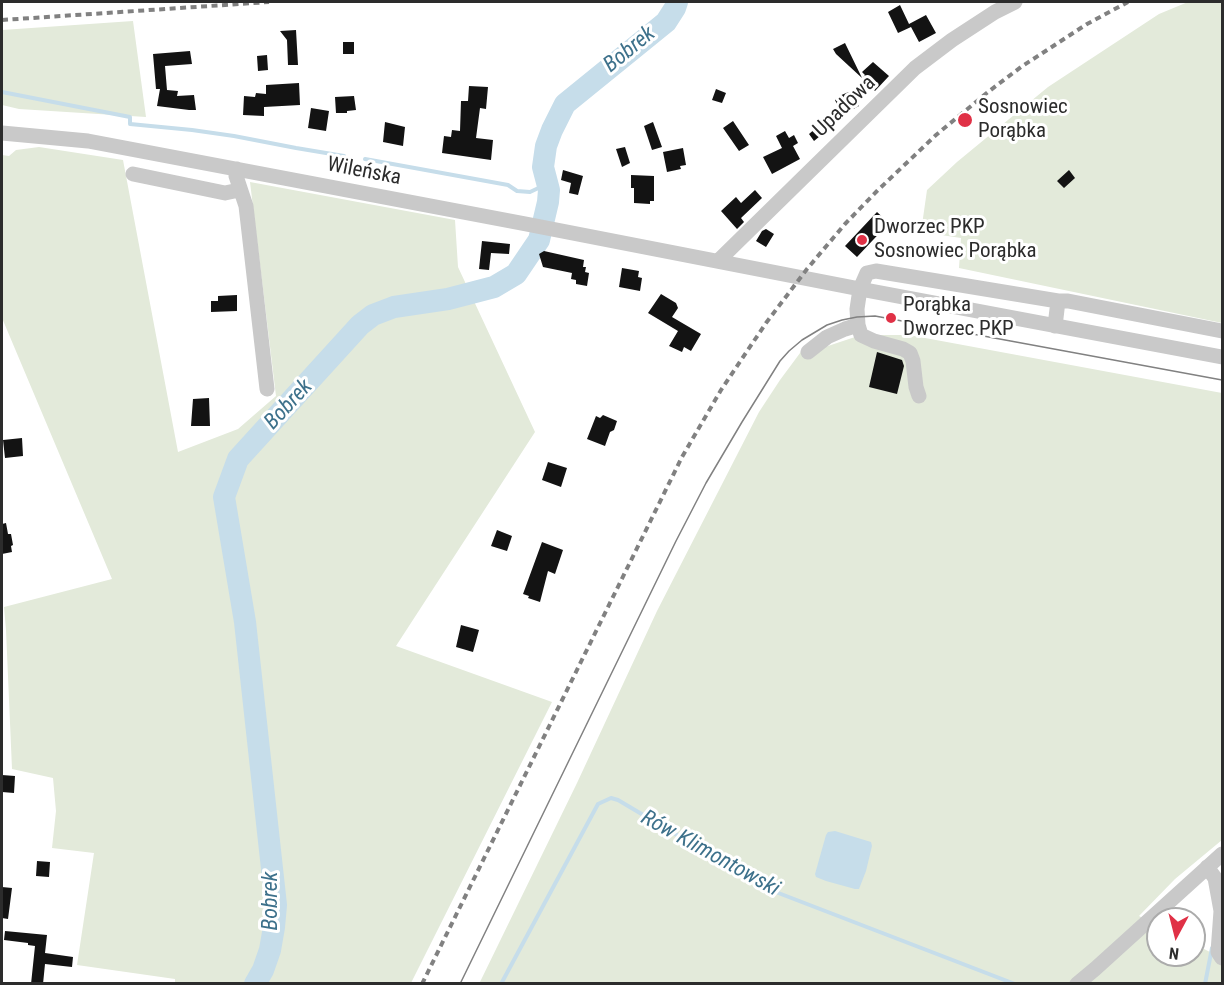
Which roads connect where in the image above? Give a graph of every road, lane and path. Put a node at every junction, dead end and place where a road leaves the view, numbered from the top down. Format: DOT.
graph roads {
  1 [pos="1015,2"];
  2 [pos="2,133"];
  3 [pos="237,169"];
  4 [pos="133,174"];
  5 [pos="239,190"];
  6 [pos="718,261"];
  7 [pos="860,289"];
  8 [pos="1058,301"];
  9 [pos="858,326"];
  10 [pos="1054,326"];
  11 [pos="1222,331"];
  12 [pos="808,352"];
  13 [pos="1222,357"];
  14 [pos="267,389"];
  15 [pos="919,396"];
  16 [pos="1222,854"];
  17 [pos="1207,867"];
  18 [pos="1222,958"];
  19 [pos="1077,984"];
  1 -- 6 [label="street, Upadowa"];
  2 -- 3 [label="street, Wileńska"];
  3 -- 5 [label="street"];
  3 -- 6 [label="street, Wileńska"];
  4 -- 5 [label="street"];
  5 -- 14 [label="street"];
  6 -- 7 [label="street, Wileńska"];
  7 -- 8 [label="street"];
  7 -- 9 [label="street"];
  7 -- 10 [label="street, Wileńska"];
  8 -- 10 [label="street"];
  8 -- 11 [label="street"];
  9 -- 12 [label="street"];
  9 -- 15 [label="street"];
  10 -- 13 [label="street, Wileńska"];
  16 -- 17 [label="street"];
  17 -- 18 [label="street"];
  17 -- 19 [label="street"];
}
